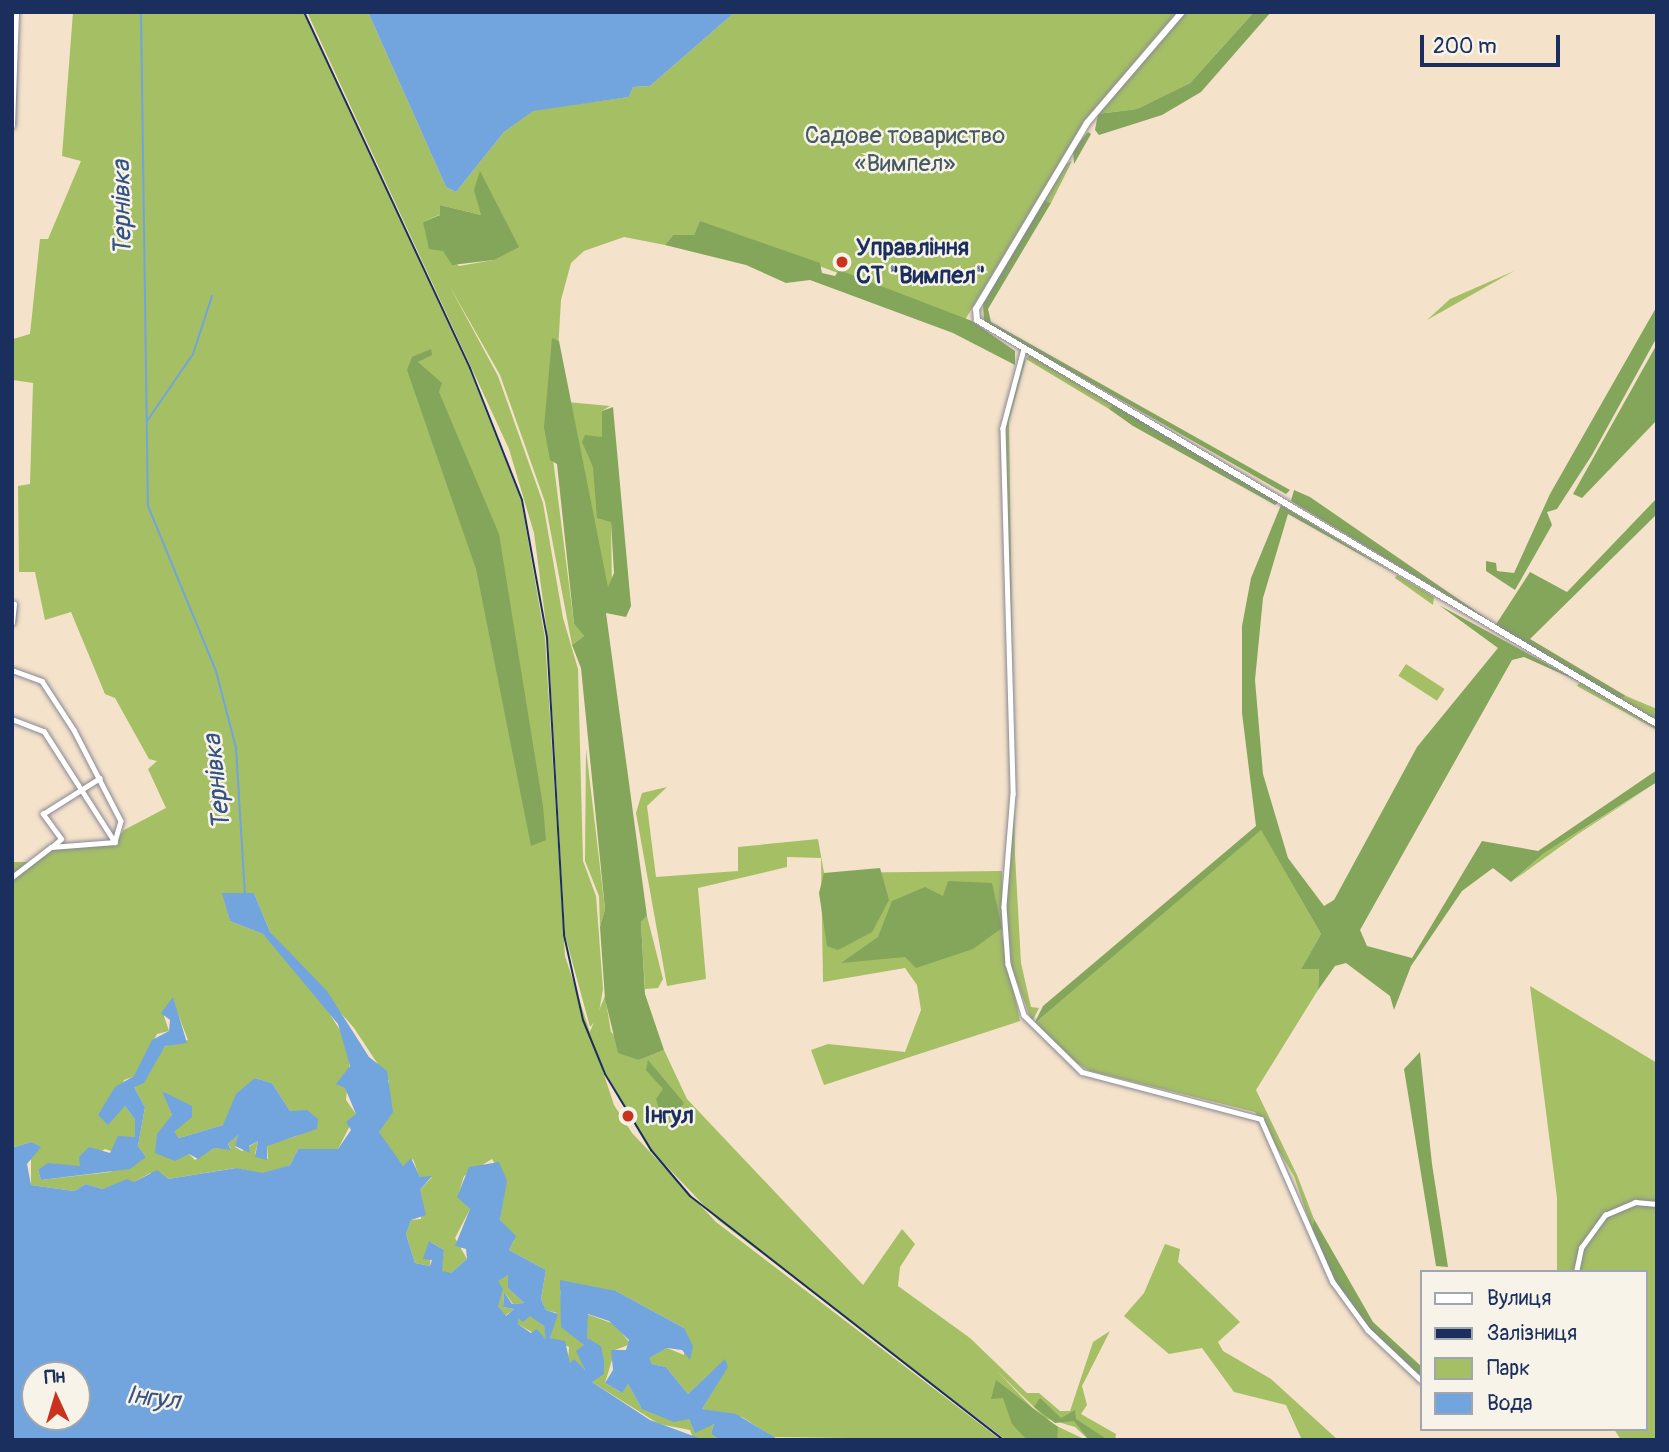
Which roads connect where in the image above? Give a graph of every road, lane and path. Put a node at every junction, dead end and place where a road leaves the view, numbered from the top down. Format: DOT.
graph roads {
  1 [pos="16,12"];
  2 [pos="1182,12"];
  3 [pos="12,126"];
  4 [pos="1024,349"];
  5 [pos="14,604"];
  6 [pos="12,623"];
  7 [pos="12,670"];
  8 [pos="12,719"];
  9 [pos="1657,723"];
  10 [pos="100,778"];
  11 [pos="81,789"];
  12 [pos="115,842"];
  13 [pos="51,847"];
  14 [pos="12,877"];
  15 [pos="1657,1204"];
  16 [pos="1576,1270"];
  17 [pos="1420,1379"];
  1 -- 3 [label="street"];
  2 -- 4 [label="street"];
  4 -- 9 [label="street"];
  4 -- 17 [label="street"];
  5 -- 6 [label="street"];
  7 -- 10 [label="street"];
  8 -- 11 [label="street"];
  10 -- 11 [label="street"];
  10 -- 12 [label="street"];
  11 -- 12 [label="street"];
  11 -- 13 [label="street"];
  12 -- 13 [label="street"];
  13 -- 14 [label="street"];
  15 -- 16 [label="street"];
}
